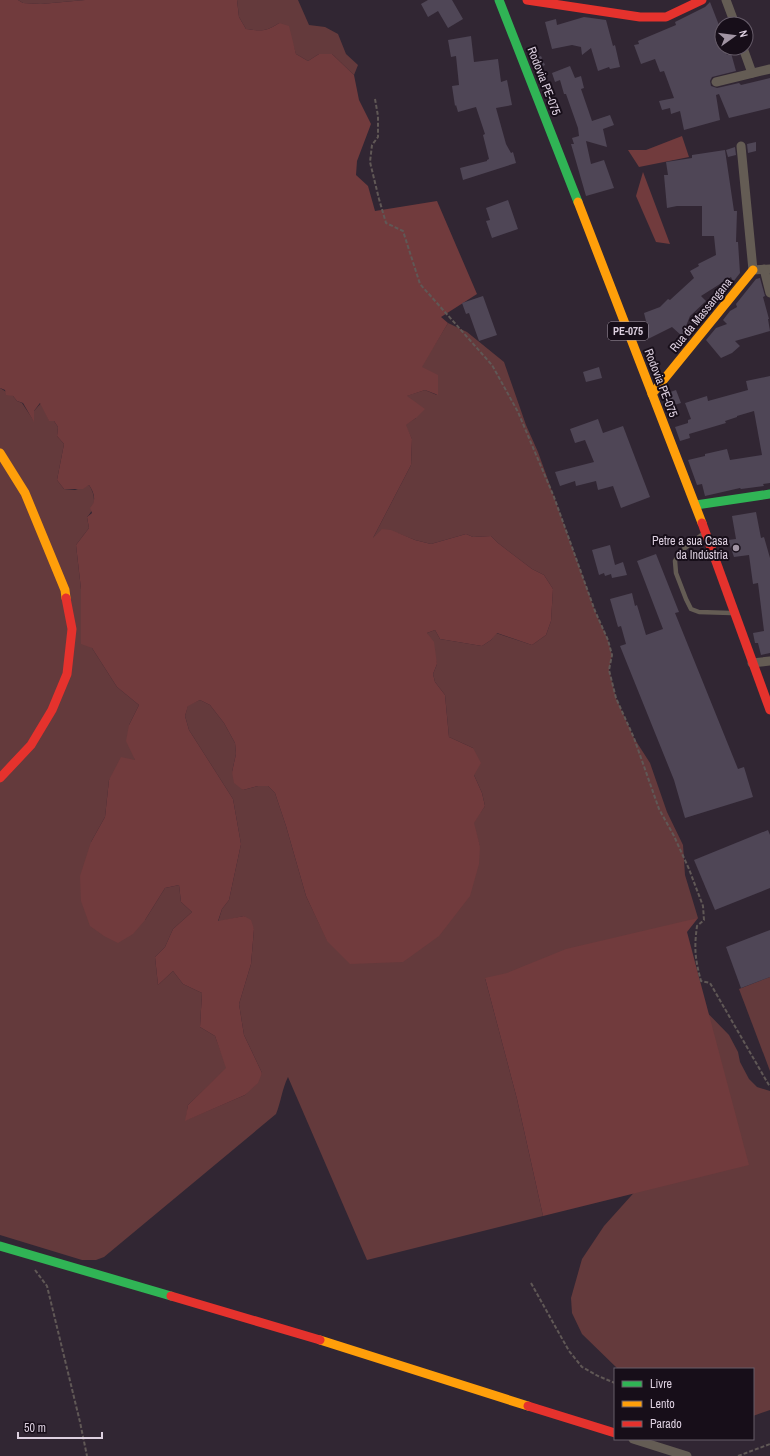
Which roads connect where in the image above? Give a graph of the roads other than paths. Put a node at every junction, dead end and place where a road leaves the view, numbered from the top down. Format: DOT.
graph roads {
  1 [pos="499,0"];
  2 [pos="526,0"];
  3 [pos="702,0"];
  4 [pos="726,0"];
  5 [pos="548,2"];
  6 [pos="732,16"];
  7 [pos="746,56"];
  8 [pos="770,69"];
  9 [pos="752,73"];
  10 [pos="716,82"];
  11 [pos="741,146"];
  12 [pos="767,269"];
  13 [pos="753,270"];
  14 [pos="770,293"];
  15 [pos="652,394"];
  16 [pos="0,453"];
  17 [pos="770,494"];
  18 [pos="696,505"];
  19 [pos="705,532"];
  20 [pos="734,613"];
  21 [pos="770,661"];
  22 [pos="752,663"];
  23 [pos="770,710"];
  24 [pos="0,778"];
  25 [pos="0,1246"];
  26 [pos="614,1433"];
  27 [pos="636,1440"];
  28 [pos="687,1456"];
  1 -- 15 [label="street, Rodovia PE-075 / PE-075"];
  2 -- 5 [label="street"];
  3 -- 5 [label="street"];
  4 -- 6 [label="street"];
  7 -- 9 [label="street"];
  8 -- 9 [label="street"];
  9 -- 10 [label="street"];
  11 -- 13 [label="street"];
  12 -- 13 [label="street"];
  12 -- 14 [label="street"];
  13 -- 15 [label="street, Rua da Massangana"];
  15 -- 18 [label="street, Rodovia PE-075 / PE-075"];
  16 -- 24 [label="street"];
  17 -- 18 [label="street"];
  18 -- 19 [label="street, Rodovia PE-075 / PE-075"];
  19 -- 20 [label="street, Rodovia PE-075 / PE-075"];
  19 -- 20 [label="lane"];
  20 -- 22 [label="street, Rodovia PE-075 / PE-075"];
  21 -- 22 [label="street"];
  22 -- 23 [label="street, Rodovia PE-075 / PE-075"];
  25 -- 26 [label="street"];
  27 -- 28 [label="street"];
}
